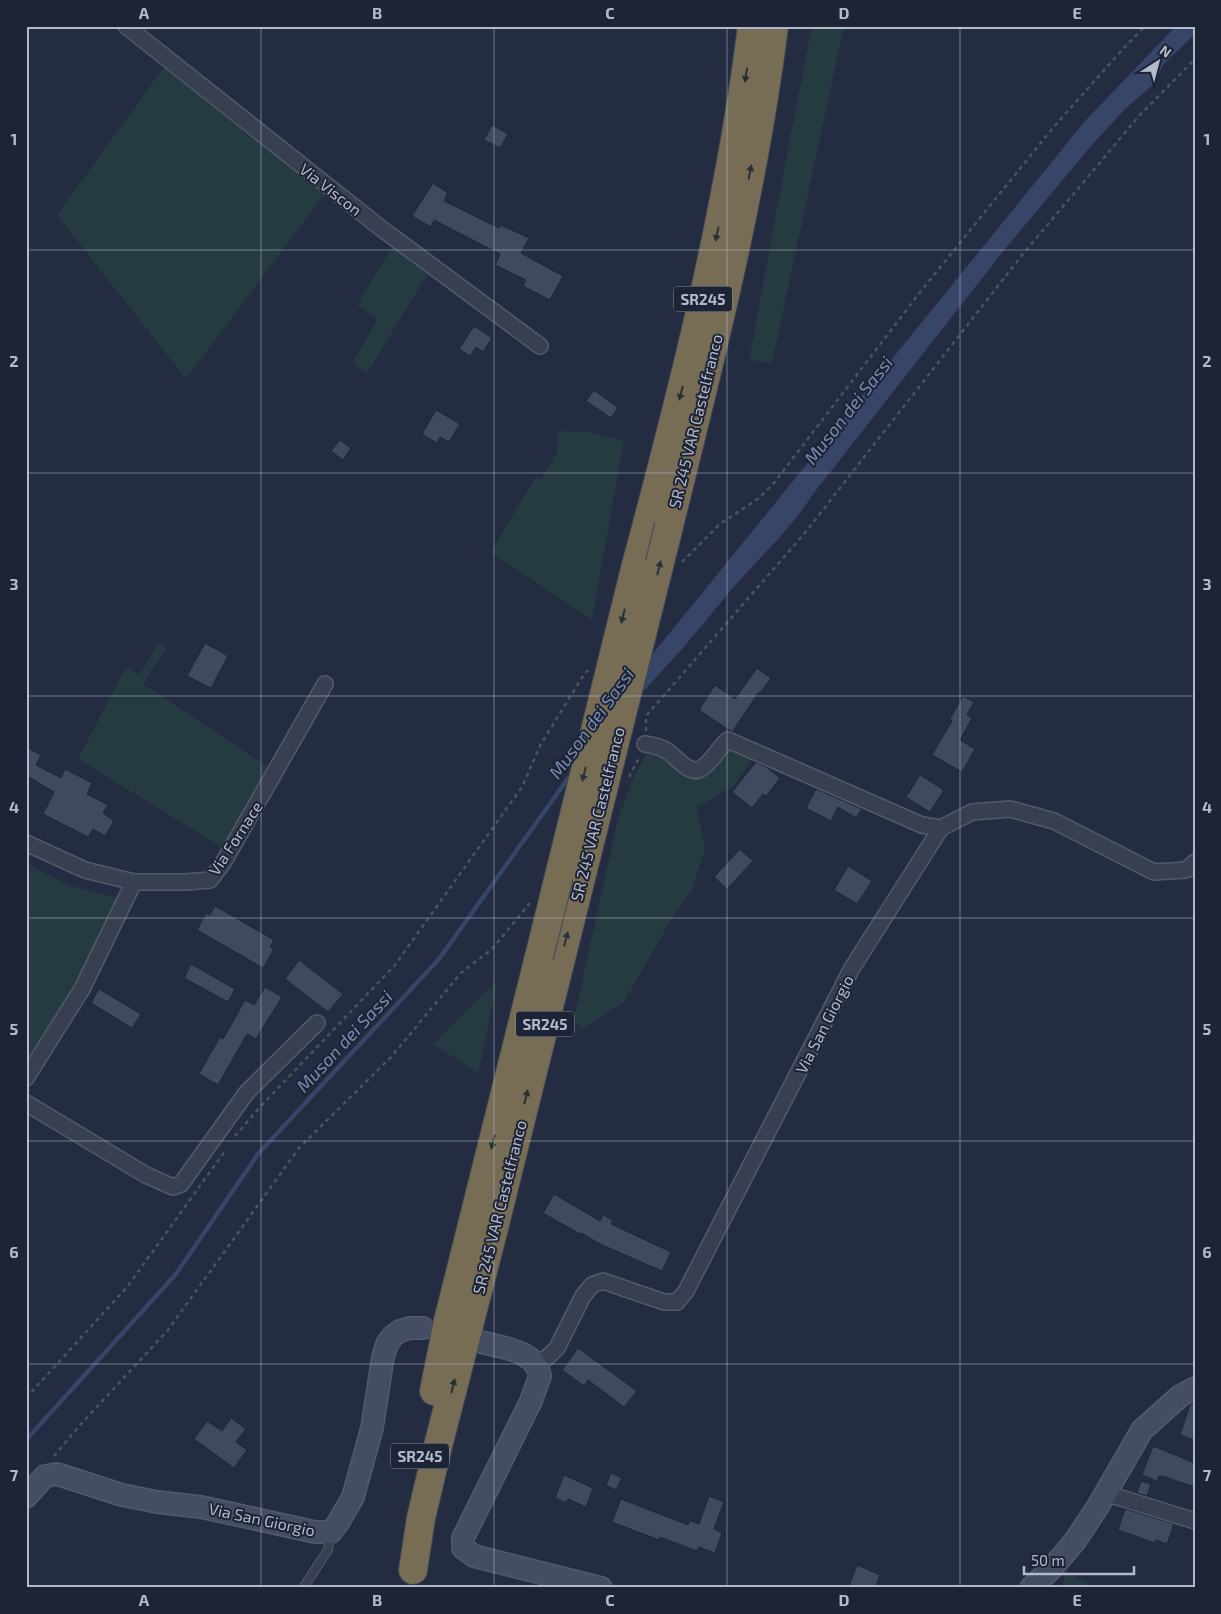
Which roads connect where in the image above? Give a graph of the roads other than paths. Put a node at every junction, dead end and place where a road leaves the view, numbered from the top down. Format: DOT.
graph roads {
  1 [pos="126,26"];
  2 [pos="752,26"];
  3 [pos="774,26"];
  4 [pos="540,346"];
  5 [pos="325,684"];
  6 [pos="645,744"];
  7 [pos="941,828"];
  8 [pos="26,843"];
  9 [pos="1195,862"];
  10 [pos="134,882"];
  11 [pos="317,1023"];
  12 [pos="26,1078"];
  13 [pos="26,1104"];
  14 [pos="422,1328"];
  15 [pos="481,1342"];
  16 [pos="537,1365"];
  17 [pos="1190,1396"];
  18 [pos="1105,1493"];
  19 [pos="26,1496"];
  20 [pos="1195,1521"];
  21 [pos="331,1532"];
  22 [pos="413,1579"];
  23 [pos="303,1588"];
  24 [pos="601,1588"];
  25 [pos="1031,1588"];
  1 -- 4 [label="street, Via Viscon"];
  2 -- 22 [label="highway, SR 245 VAR Castelfranco / SR245, one-way, bridge"];
  22 -- 3 [label="highway, SR 245 VAR Castelfranco / SR245, one-way, bridge"];
  5 -- 10 [label="street, Via Fornace"];
  6 -- 7 [label="street"];
  7 -- 9 [label="street"];
  7 -- 16 [label="street, Via San Giorgio"];
  8 -- 10 [label="street, Via Fornace"];
  10 -- 12 [label="street"];
  11 -- 13 [label="street"];
  14 -- 21 [label="street, Via San Giorgio"];
  15 -- 16 [label="street"];
  16 -- 24 [label="street"];
  17 -- 18 [label="street"];
  18 -- 20 [label="street"];
  18 -- 25 [label="street"];
  19 -- 21 [label="street, Via San Giorgio"];
  21 -- 23 [label="lane"];
}
